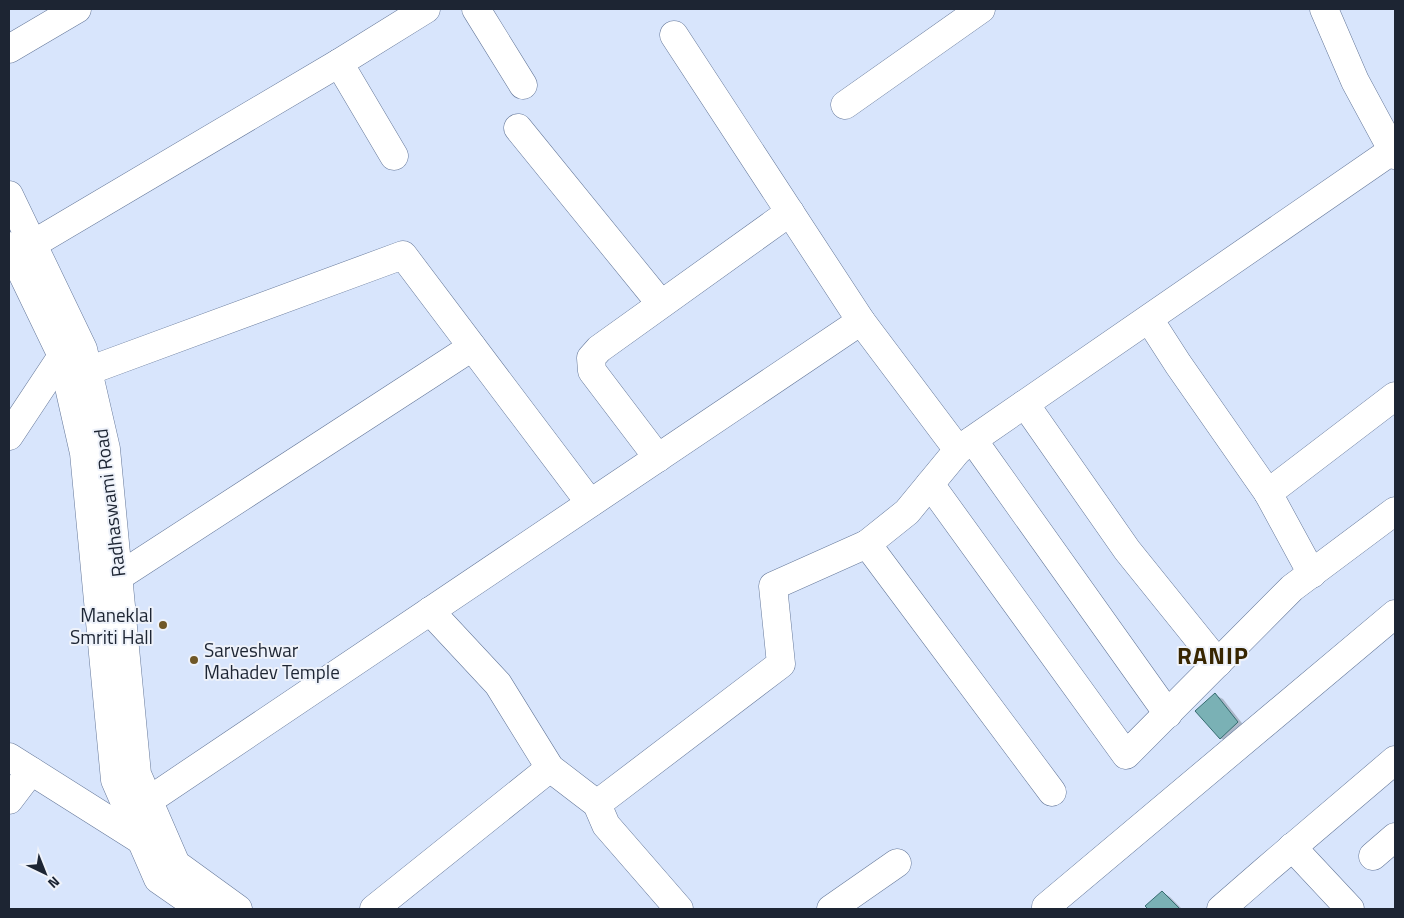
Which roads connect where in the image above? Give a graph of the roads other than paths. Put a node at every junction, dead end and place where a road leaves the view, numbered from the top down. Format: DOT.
graph roads {
  1 [pos="77,9"];
  2 [pos="426,9"];
  3 [pos="476,9"];
  4 [pos="981,9"];
  5 [pos="1324,9"];
  6 [pos="674,36"];
  7 [pos="9,49"];
  8 [pos="339,63"];
  9 [pos="523,85"];
  10 [pos="845,105"];
  11 [pos="518,128"];
  12 [pos="1394,152"];
  13 [pos="394,156"];
  14 [pos="9,195"];
  15 [pos="790,212"];
  16 [pos="21,245"];
  17 [pos="661,304"];
  18 [pos="1149,318"];
  19 [pos="861,321"];
  20 [pos="472,347"];
  21 [pos="62,356"];
  22 [pos="88,371"];
  23 [pos="1395,396"];
  24 [pos="1025,404"];
  25 [pos="9,436"];
  26 [pos="966,445"];
  27 [pos="658,458"];
  28 [pos="930,484"];
  29 [pos="1268,493"];
  30 [pos="590,503"];
  31 [pos="1395,511"];
  32 [pos="867,544"];
  33 [pos="1312,574"];
  34 [pos="118,577"];
  35 [pos="430,611"];
  36 [pos="1395,614"];
  37 [pos="1218,663"];
  38 [pos="1168,714"];
  39 [pos="1395,760"];
  40 [pos="20,764"];
  41 [pos="550,768"];
  42 [pos="1052,792"];
  43 [pos="9,800"];
  44 [pos="148,801"];
  45 [pos="597,804"];
  46 [pos="1395,836"];
  47 [pos="142,841"];
  48 [pos="1292,847"];
  49 [pos="1373,856"];
  50 [pos="897,864"];
  51 [pos="200,909"];
  52 [pos="238,909"];
  53 [pos="374,909"];
  54 [pos="680,909"];
  55 [pos="830,909"];
  56 [pos="1048,909"];
  57 [pos="1222,909"];
  58 [pos="1350,909"];
  1 -- 7 [label="street"];
  2 -- 8 [label="street"];
  3 -- 9 [label="street"];
  4 -- 10 [label="street"];
  5 -- 12 [label="street"];
  6 -- 15 [label="street"];
  8 -- 13 [label="street"];
  8 -- 16 [label="street"];
  11 -- 17 [label="street"];
  12 -- 18 [label="street"];
  14 -- 16 [label="street, Radhaswami Road"];
  15 -- 17 [label="street"];
  15 -- 19 [label="street"];
  16 -- 21 [label="street, Radhaswami Road"];
  16 -- 22 [label="street, Radhaswami Road"];
  17 -- 27 [label="street"];
  18 -- 24 [label="street"];
  18 -- 29 [label="street"];
  19 -- 26 [label="street"];
  19 -- 27 [label="street"];
  20 -- 22 [label="street"];
  20 -- 30 [label="street"];
  20 -- 34 [label="street"];
  21 -- 25 [label="street"];
  21 -- 47 [label="street, Radhaswami Road"];
  22 -- 34 [label="street, Radhaswami Road"];
  23 -- 29 [label="street"];
  24 -- 26 [label="street"];
  24 -- 37 [label="street"];
  26 -- 28 [label="street"];
  26 -- 38 [label="street"];
  27 -- 30 [label="street"];
  28 -- 32 [label="street"];
  28 -- 38 [label="street"];
  29 -- 33 [label="street"];
  30 -- 35 [label="street"];
  31 -- 33 [label="street"];
  32 -- 42 [label="street"];
  32 -- 45 [label="street"];
  33 -- 37 [label="street"];
  34 -- 44 [label="street, Radhaswami Road"];
  35 -- 41 [label="street"];
  35 -- 44 [label="street"];
  36 -- 56 [label="street"];
  37 -- 38 [label="street"];
  39 -- 48 [label="street"];
  40 -- 43 [label="street"];
  40 -- 47 [label="street"];
  41 -- 45 [label="street"];
  41 -- 53 [label="street"];
  44 -- 52 [label="street, Radhaswami Road"];
  45 -- 54 [label="street"];
  46 -- 49 [label="street"];
  47 -- 51 [label="street, Radhaswami Road"];
  48 -- 57 [label="street"];
  48 -- 58 [label="street"];
  50 -- 55 [label="street"];
}
